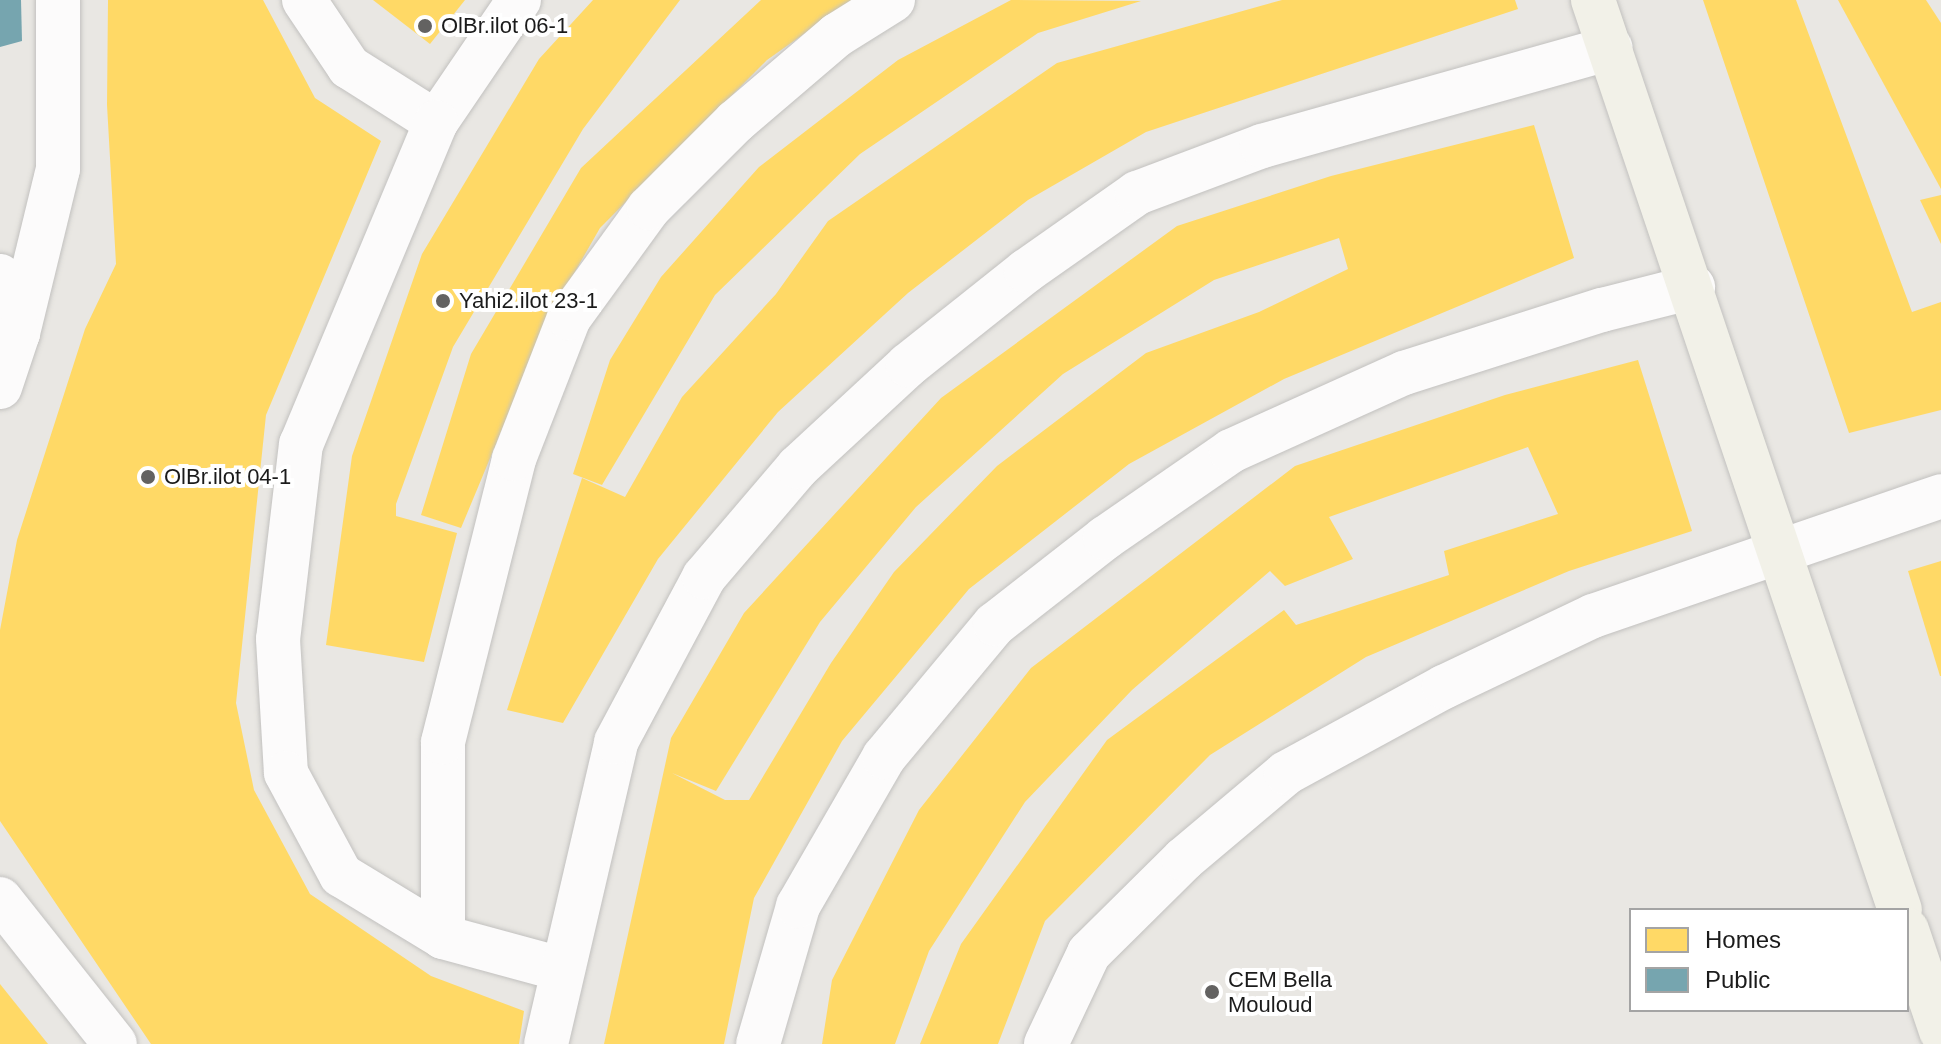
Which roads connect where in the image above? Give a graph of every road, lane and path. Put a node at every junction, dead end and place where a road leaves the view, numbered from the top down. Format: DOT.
graph roads {
  1 [pos="58,0"];
  2 [pos="304,0"];
  3 [pos="519,0"];
  4 [pos="893,0"];
  5 [pos="1593,0"];
  6 [pos="1610,48"];
  7 [pos="436,122"];
  8 [pos="0,277"];
  9 [pos="1693,287"];
  10 [pos="18,333"];
  11 [pos="0,387"];
  12 [pos="1941,496"];
  13 [pos="1782,551"];
  14 [pos="0,899"];
  15 [pos="1899,908"];
  16 [pos="1909,936"];
  17 [pos="443,937"];
  18 [pos="561,969"];
  19 [pos="1941,1031"];
  20 [pos="115,1044"];
  21 [pos="546,1044"];
  22 [pos="758,1044"];
  23 [pos="1046,1044"];
  1 -- 10 [label="street"];
  2 -- 7 [label="street"];
  3 -- 7 [label="street"];
  4 -- 17 [label="street"];
  5 -- 6 [label="main road"];
  6 -- 9 [label="main road"];
  6 -- 18 [label="street"];
  7 -- 17 [label="street"];
  8 -- 10 [label="street"];
  9 -- 13 [label="main road"];
  9 -- 22 [label="street"];
  10 -- 11 [label="street"];
  12 -- 13 [label="street"];
  13 -- 15 [label="main road"];
  13 -- 23 [label="street"];
  14 -- 20 [label="street"];
  16 -- 19 [label="main road"];
  17 -- 18 [label="street"];
  18 -- 21 [label="street"];
}
